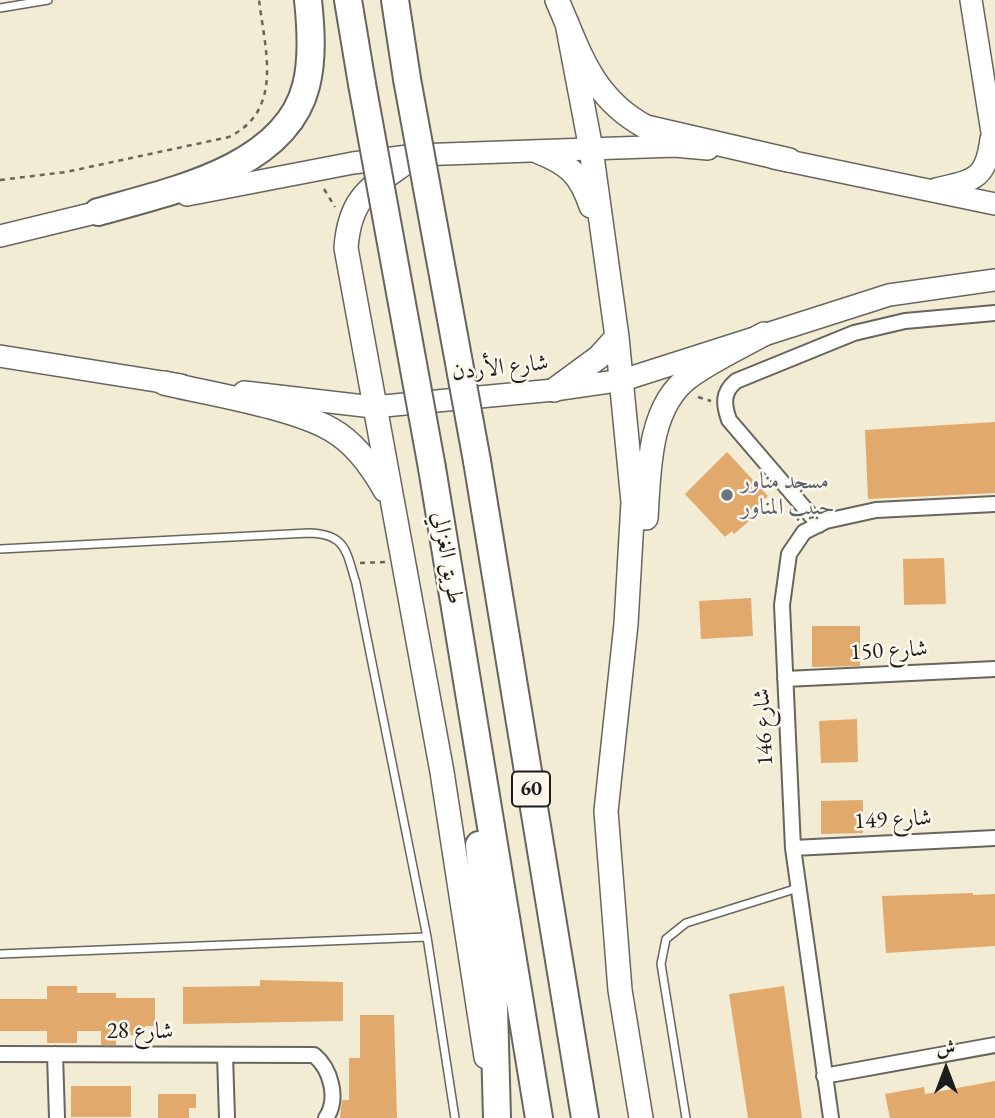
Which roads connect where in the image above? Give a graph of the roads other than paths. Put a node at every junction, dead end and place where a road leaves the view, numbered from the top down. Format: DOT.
graph roads {
  1 [pos="48,0"];
  2 [pos="309,0"];
  3 [pos="348,0"];
  4 [pos="395,0"];
  5 [pos="557,0"];
  6 [pos="971,0"];
  7 [pos="0,8"];
  8 [pos="567,23"];
  9 [pos="993,145"];
  10 [pos="591,149"];
  11 [pos="539,152"];
  12 [pos="416,155"];
  13 [pos="789,160"];
  14 [pos="930,191"];
  15 [pos="995,204"];
  16 [pos="98,212"];
  17 [pos="0,236"];
  18 [pos="604,245"];
  19 [pos="995,280"];
  20 [pos="995,313"];
  21 [pos="764,334"];
  22 [pos="617,337"];
  23 [pos="0,356"];
  24 [pos="623,380"];
  25 [pos="164,383"];
  26 [pos="554,390"];
  27 [pos="373,407"];
  28 [pos="995,504"];
  29 [pos="819,524"];
  30 [pos="397,530"];
  31 [pos="0,549"];
  32 [pos="626,624"];
  33 [pos="458,627"];
  34 [pos="995,669"];
  35 [pos="785,679"];
  36 [pos="995,838"];
  37 [pos="793,848"];
  38 [pos="799,887"];
  39 [pos="427,937"];
  40 [pos="0,954"];
  41 [pos="995,1045"];
  42 [pos="0,1054"];
  43 [pos="55,1054"];
  44 [pos="225,1055"];
  45 [pos="824,1076"];
  46 [pos="57,1118"];
  47 [pos="227,1118"];
  48 [pos="326,1118"];
  49 [pos="455,1118"];
  50 [pos="496,1118"];
  51 [pos="539,1118"];
  52 [pos="584,1118"];
  53 [pos="641,1118"];
  54 [pos="686,1118"];
  55 [pos="831,1118"];
  1 -- 7 [label="lane"];
  2 -- 16 [label="highway"];
  3 -- 33 [label="highway, طريق الغزالي / 60, bridge"];
  4 -- 52 [label="highway, طريق الغزالي / 60, bridge"];
  5 -- 8 [label="main road"];
  6 -- 9 [label="main road"];
  8 -- 10 [label="main road"];
  8 -- 13 [label="main road"];
  9 -- 14 [label="main road"];
  10 -- 11 [label="main road"];
  10 -- 13 [label="main road"];
  10 -- 18 [label="main road"];
  11 -- 12 [label="main road"];
  11 -- 18 [label="main road"];
  12 -- 16 [label="main road"];
  12 -- 27 [label="main road"];
  13 -- 14 [label="main road"];
  14 -- 15 [label="main road"];
  16 -- 17 [label="main road"];
  18 -- 22 [label="main road"];
  19 -- 21 [label="main road, شارع الأردن"];
  20 -- 29 [label="street"];
  21 -- 24 [label="main road, شارع الأردن"];
  21 -- 32 [label="main road"];
  22 -- 24 [label="main road"];
  22 -- 26 [label="main road"];
  23 -- 25 [label="main road, شارع الأردن"];
  24 -- 26 [label="main road, شارع الأردن"];
  24 -- 32 [label="main road"];
  25 -- 27 [label="main road, شارع الأردن"];
  25 -- 30 [label="main road"];
  26 -- 27 [label="main road, شارع الأردن"];
  27 -- 30 [label="main road"];
  28 -- 29 [label="street, شارع 146"];
  29 -- 35 [label="street, شارع 146"];
  30 -- 50 [label="main road"];
  31 -- 39 [label="lane"];
  32 -- 53 [label="main road"];
  33 -- 50 [label="highway"];
  33 -- 51 [label="highway, طريق الغزالي / 60"];
  34 -- 35 [label="street, شارع 150"];
  35 -- 37 [label="street, شارع 146"];
  36 -- 37 [label="street, شارع 149"];
  37 -- 38 [label="street, شارع 146"];
  38 -- 45 [label="street, شارع 146"];
  38 -- 54 [label="lane"];
  39 -- 40 [label="lane"];
  39 -- 49 [label="lane"];
  41 -- 45 [label="street"];
  42 -- 43 [label="street, شارع 28"];
  43 -- 44 [label="street, شارع 28"];
  43 -- 46 [label="street"];
  44 -- 47 [label="street"];
  44 -- 48 [label="street, شارع 28"];
  45 -- 55 [label="street, شارع 146"];
}
